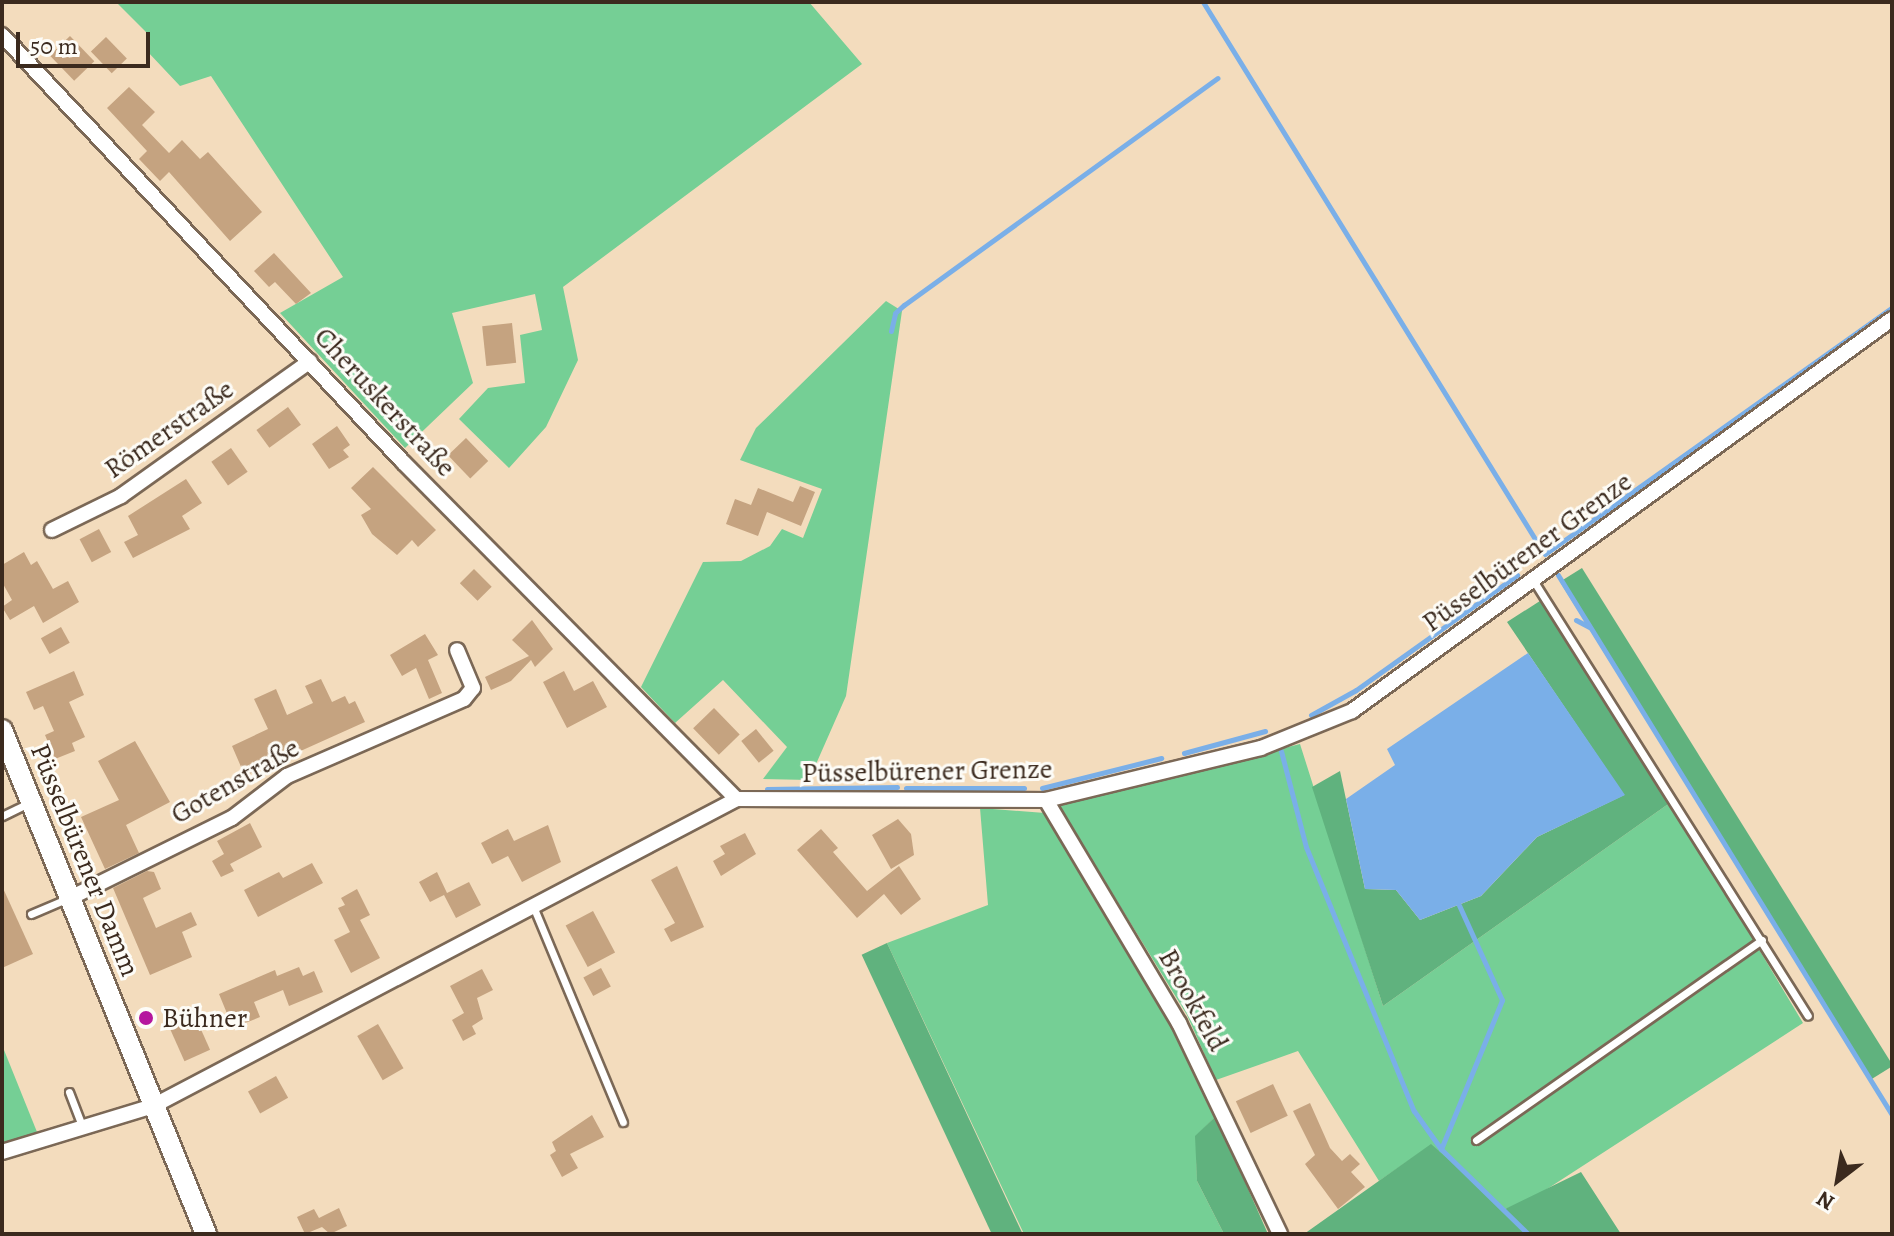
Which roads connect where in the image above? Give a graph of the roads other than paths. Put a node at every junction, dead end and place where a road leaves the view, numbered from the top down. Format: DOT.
graph roads {
  1 [pos="2,35"];
  2 [pos="1892,319"];
  3 [pos="310,361"];
  4 [pos="52,530"];
  5 [pos="1533,580"];
  6 [pos="457,650"];
  7 [pos="2,730"];
  8 [pos="737,799"];
  9 [pos="1046,800"];
  10 [pos="32,801"];
  11 [pos="2,816"];
  12 [pos="72,897"];
  13 [pos="532,904"];
  14 [pos="31,914"];
  15 [pos="1762,940"];
  16 [pos="1808,1016"];
  17 [pos="69,1092"];
  18 [pos="153,1106"];
  19 [pos="623,1122"];
  20 [pos="83,1128"];
  21 [pos="1476,1140"];
  22 [pos="2,1152"];
  23 [pos="206,1234"];
  24 [pos="1280,1234"];
  1 -- 3 [label="street, Cheruskerstraße"];
  2 -- 5 [label="street, Püsselbürener Grenze"];
  3 -- 4 [label="street, Römerstraße"];
  3 -- 8 [label="street, Cheruskerstraße"];
  5 -- 9 [label="street, Püsselbürener Grenze"];
  5 -- 15 [label="lane"];
  6 -- 12 [label="street, Gotenstraße"];
  7 -- 10 [label="main road, Püsselbürener Damm"];
  8 -- 9 [label="street, Püsselbürener Grenze"];
  8 -- 13 [label="street, Püsselbürener Grenze"];
  9 -- 24 [label="street, Brookfeld"];
  10 -- 11 [label="lane"];
  10 -- 12 [label="main road, Püsselbürener Damm"];
  12 -- 14 [label="lane"];
  12 -- 18 [label="main road, Püsselbürener Damm"];
  13 -- 18 [label="street, Püsselbürener Grenze"];
  13 -- 19 [label="lane"];
  15 -- 16 [label="lane"];
  15 -- 21 [label="lane"];
  17 -- 20 [label="lane"];
  18 -- 20 [label="street, Püsselbürener Grenze"];
  18 -- 23 [label="main road, Püsselbürener Damm"];
  20 -- 22 [label="street, Püsselbürener Grenze"];
}
